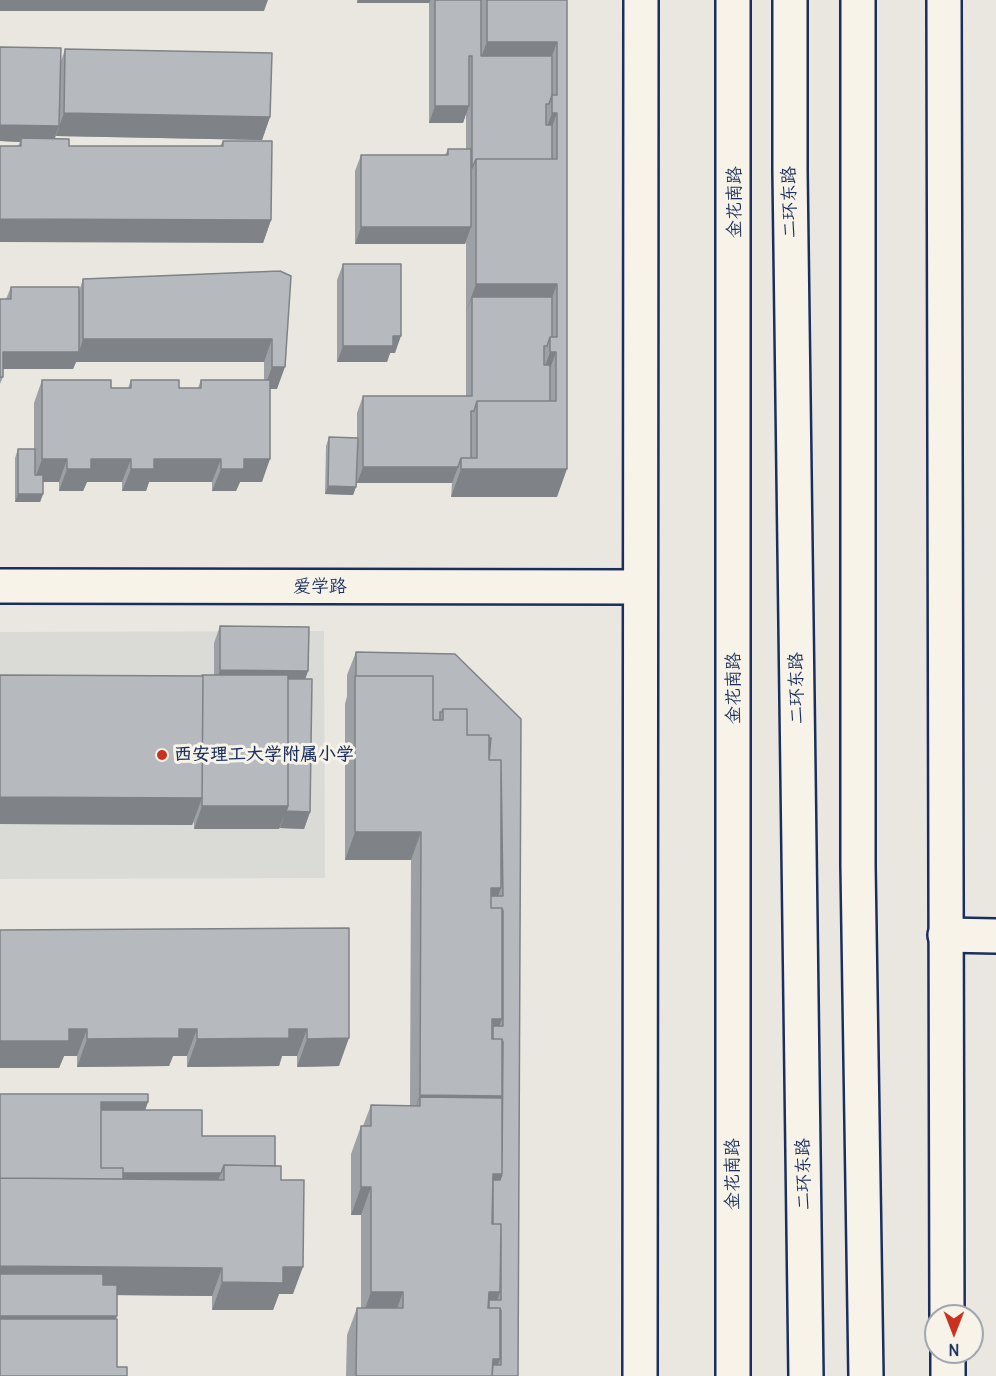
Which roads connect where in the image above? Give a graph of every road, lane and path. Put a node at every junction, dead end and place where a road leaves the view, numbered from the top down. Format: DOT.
graph roads {
  1 [pos="640,0"];
  2 [pos="734,0"];
  3 [pos="790,0"];
  4 [pos="858,0"];
  5 [pos="944,0"];
  6 [pos="0,586"];
  7 [pos="640,587"];
  8 [pos="945,935"];
  9 [pos="996,936"];
  10 [pos="947,1304"];
  11 [pos="640,1376"];
  12 [pos="733,1376"];
  13 [pos="806,1376"];
  14 [pos="866,1376"];
  1 -- 7 [label="main road"];
  2 -- 12 [label="main road, 金花南路"];
  3 -- 13 [label="main road, 二环东路"];
  4 -- 14 [label="main road"];
  5 -- 8 [label="main road"];
  6 -- 7 [label="main road, 爱学路"];
  7 -- 11 [label="main road"];
  8 -- 9 [label="main road"];
  8 -- 10 [label="main road"];
}
